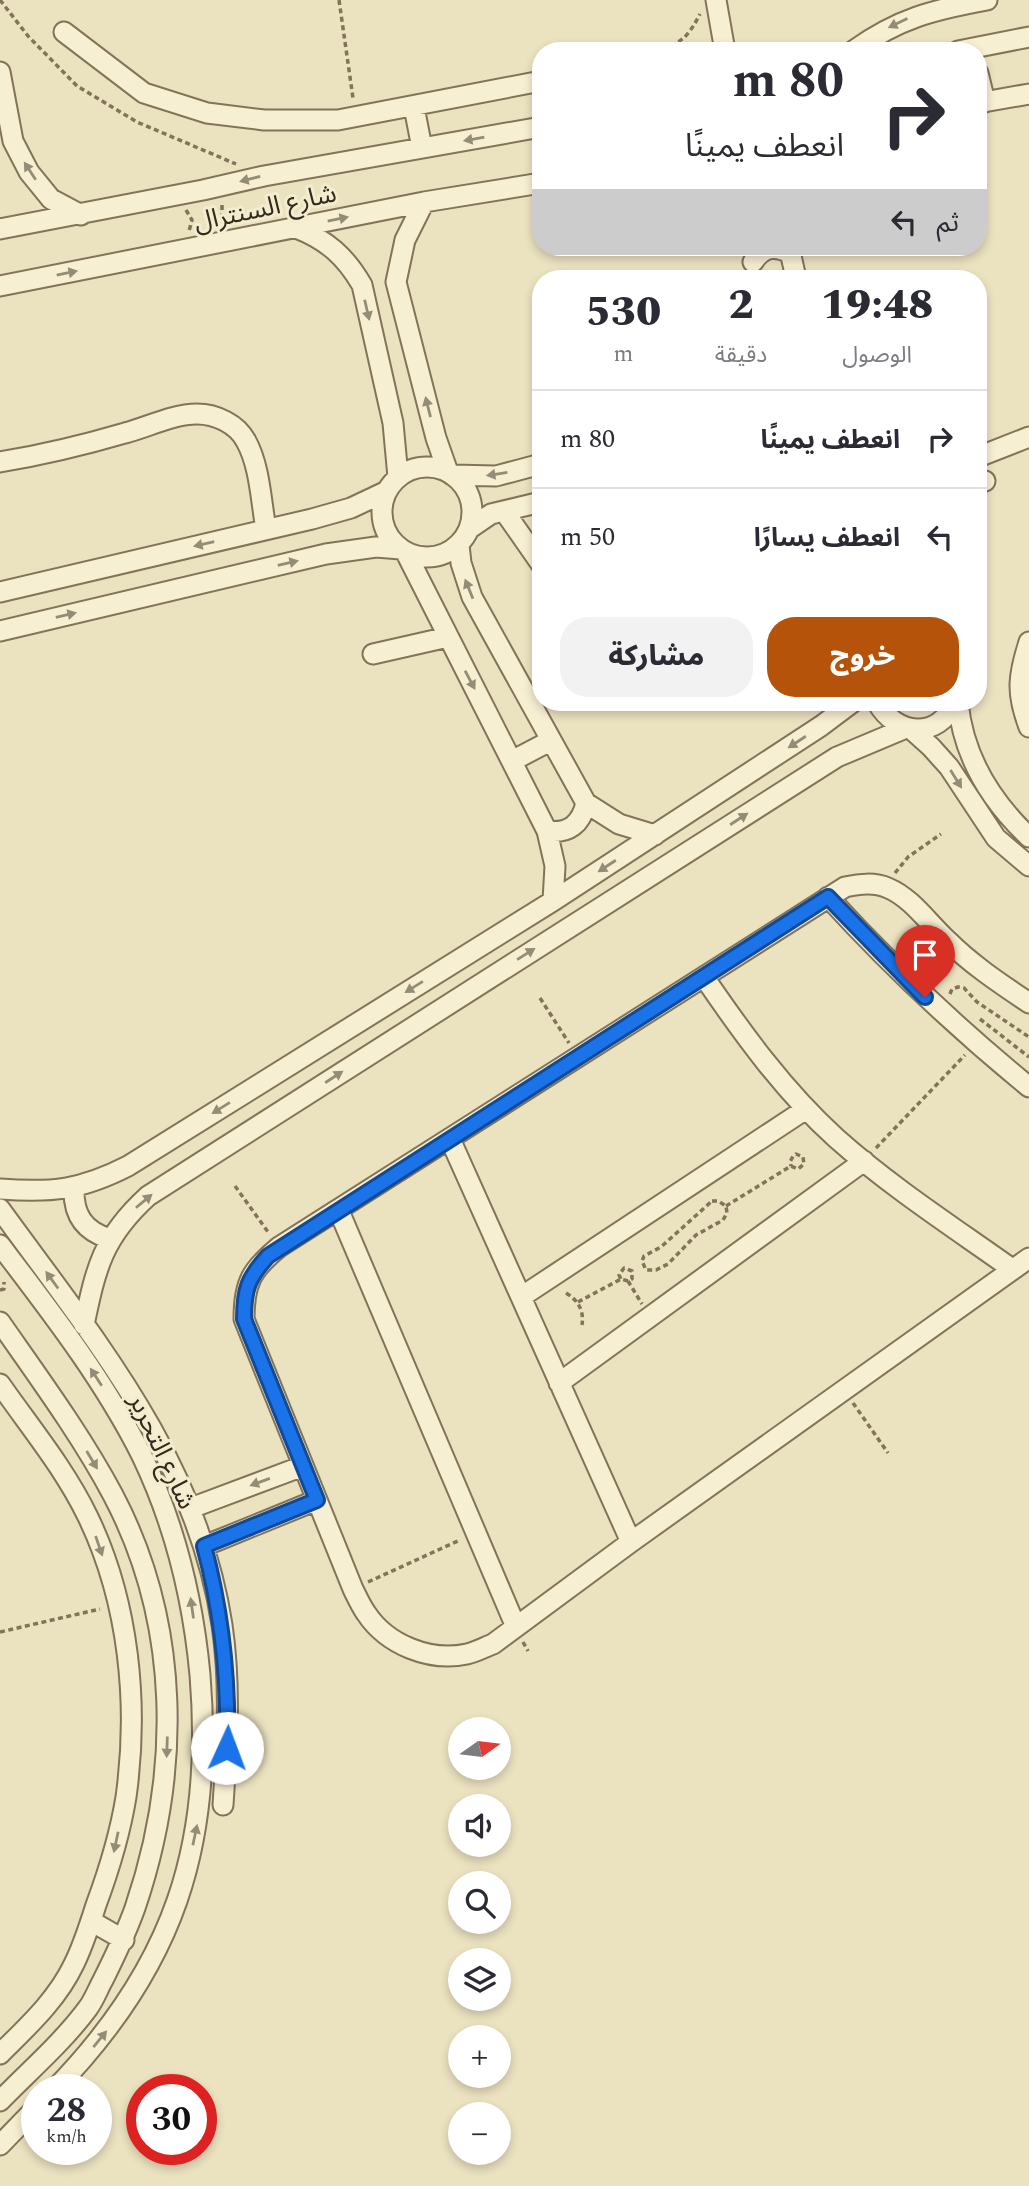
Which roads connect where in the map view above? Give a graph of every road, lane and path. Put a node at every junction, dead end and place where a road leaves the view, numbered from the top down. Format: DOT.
graph roads {
  1 [pos="1,0"];
  2 [pos="339,0"];
  3 [pos="987,0"];
  4 [pos="709,4"];
  5 [pos="64,32"];
  6 [pos="1029,37"];
  7 [pos="679,42"];
  8 [pos="722,42"];
  9 [pos="866,42"];
  10 [pos="987,46"];
  11 [pos="0,72"];
  12 [pos="532,83"];
  13 [pos="1029,94"];
  14 [pos="987,102"];
  15 [pos="414,107"];
  16 [pos="356,117"];
  17 [pos="532,129"];
  18 [pos="422,148"];
  19 [pos="264,176"];
  20 [pos="532,184"];
  21 [pos="226,198"];
  22 [pos="424,202"];
  23 [pos="81,215"];
  24 [pos="238,223"];
  25 [pos="295,227"];
  26 [pos="0,229"];
  27 [pos="0,286"];
  28 [pos="1029,437"];
  29 [pos="987,453"];
  30 [pos="0,462"];
  31 [pos="532,466"];
  32 [pos="450,473"];
  33 [pos="392,484"];
  34 [pos="532,504"];
  35 [pos="504,511"];
  36 [pos="266,530"];
  37 [pos="464,536"];
  38 [pos="403,551"];
  39 [pos="532,551"];
  40 [pos="0,592"];
  41 [pos="0,631"];
  42 [pos="448,637"];
  43 [pos="1029,642"];
  44 [pos="373,654"];
  45 [pos="532,708"];
  46 [pos="534,711"];
  47 [pos="841,711"];
  48 [pos="882,711"];
  49 [pos="950,711"];
  50 [pos="958,711"];
  51 [pos="1029,727"];
  52 [pos="909,728"];
  53 [pos="550,741"];
  54 [pos="512,761"];
  55 [pos="586,803"];
  56 [pos="688,814"];
  57 [pos="547,831"];
  58 [pos="941,834"];
  59 [pos="655,835"];
  60 [pos="1029,837"];
  61 [pos="706,841"];
  62 [pos="1029,866"];
  63 [pos="887,887"];
  64 [pos="828,897"];
  65 [pos="553,901"];
  66 [pos="704,977"];
  67 [pos="540,998"];
  68 [pos="950,1001"];
  69 [pos="1029,1003"];
  70 [pos="971,1012"];
  71 [pos="1029,1037"];
  72 [pos="976,1044"];
  73 [pos="1029,1056"];
  74 [pos="579,1057"];
  75 [pos="274,1075"];
  76 [pos="1029,1087"];
  77 [pos="293,1104"];
  78 [pos="806,1109"];
  79 [pos="450,1139"];
  80 [pos="864,1161"];
  81 [pos="791,1166"];
  82 [pos="235,1186"];
  83 [pos="74,1188"];
  84 [pos="0,1189"];
  85 [pos="726,1206"];
  86 [pos="0,1209"];
  87 [pos="339,1211"];
  88 [pos="110,1239"];
  89 [pos="0,1245"];
  90 [pos="279,1247"];
  91 [pos="1029,1258"];
  92 [pos="643,1266"];
  93 [pos="1012,1269"];
  94 [pos="632,1271"];
  95 [pos="0,1276"];
  96 [pos="621,1279"];
  97 [pos="628,1281"];
  98 [pos="0,1290"];
  99 [pos="566,1293"];
  100 [pos="521,1297"];
  101 [pos="578,1302"];
  102 [pos="650,1317"];
  103 [pos="0,1322"];
  104 [pos="84,1325"];
  105 [pos="582,1325"];
  106 [pos="559,1383"];
  107 [pos="0,1384"];
  108 [pos="844,1389"];
  109 [pos="133,1396"];
  110 [pos="116,1408"];
  111 [pos="64,1415"];
  112 [pos="36,1434"];
  113 [pos="888,1453"];
  114 [pos="303,1466"];
  115 [pos="317,1500"];
  116 [pos="191,1508"];
  117 [pos="475,1533"];
  118 [pos="631,1542"];
  119 [pos="204,1546"];
  120 [pos="353,1589"];
  121 [pos="119,1605"];
  122 [pos="516,1628"];
  123 [pos="0,1632"];
  124 [pos="167,1697"];
  125 [pos="202,1697"];
  126 [pos="223,1805"];
  127 [pos="91,1921"];
  128 [pos="124,1940"];
  129 [pos="0,2054"];
  130 [pos="69,2074"];
  131 [pos="0,2101"];
  132 [pos="21,2124"];
  133 [pos="0,2145"];
  1 -- 19 [label="path"];
  2 -- 16 [label="path"];
  3 -- 9 [label="street, one-way"];
  4 -- 7 [label="path"];
  4 -- 8 [label="street"];
  5 -- 16 [label="street"];
  6 -- 10 [label="street"];
  23 -- 11 [label="street, one-way"];
  12 -- 15 [label="street"];
  13 -- 14 [label="street"];
  15 -- 16 [label="street"];
  15 -- 18 [label="street"];
  17 -- 18 [label="street, شارع السنترال, one-way"];
  18 -- 19 [label="street, شارع السنترال"];
  19 -- 23 [label="street, شارع السنترال, one-way"];
  20 -- 22 [label="street, شارع السنترال"];
  21 -- 24 [label="path"];
  25 -- 22 [label="street, شارع السنترال, one-way"];
  32 -- 22 [label="street, one-way"];
  23 -- 26 [label="street, شارع السنترال"];
  27 -- 25 [label="street, شارع السنترال, one-way"];
  25 -- 33 [label="street, one-way"];
  28 -- 29 [label="street"];
  30 -- 36 [label="street"];
  31 -- 32 [label="street, one-way"];
  32 -- 33 [label="street"];
  32 -- 37 [label="street"];
  33 -- 36 [label="street"];
  33 -- 38 [label="street"];
  34 -- 35 [label="street"];
  35 -- 37 [label="street"];
  35 -- 39 [label="street"];
  36 -- 40 [label="street, one-way"];
  37 -- 38 [label="street"];
  45 -- 37 [label="street, one-way"];
  41 -- 38 [label="street, one-way"];
  38 -- 42 [label="street"];
  42 -- 44 [label="street"];
  42 -- 54 [label="street, one-way"];
  43 -- 51 [label="street"];
  53 -- 46 [label="street, one-way"];
  47 -- 56 [label="street, one-way"];
  48 -- 52 [label="street"];
  49 -- 52 [label="street"];
  50 -- 60 [label="street"];
  61 -- 52 [label="street, one-way"];
  52 -- 62 [label="street, one-way"];
  53 -- 54 [label="street"];
  53 -- 55 [label="street"];
  54 -- 57 [label="street"];
  55 -- 57 [label="street"];
  55 -- 59 [label="street"];
  56 -- 59 [label="street"];
  56 -- 61 [label="street"];
  57 -- 65 [label="street"];
  58 -- 63 [label="path"];
  59 -- 65 [label="street, one-way"];
  77 -- 61 [label="street, one-way"];
  63 -- 64 [label="street"];
  63 -- 69 [label="street"];
  64 -- 66 [label="street"];
  64 -- 72 [label="street"];
  65 -- 75 [label="street, one-way"];
  66 -- 74 [label="street"];
  66 -- 78 [label="street"];
  67 -- 74 [label="path"];
  68 -- 71 [label="path"];
  70 -- 73 [label="path"];
  72 -- 76 [label="street"];
  72 -- 80 [label="path"];
  74 -- 79 [label="street"];
  75 -- 77 [label="street"];
  75 -- 83 [label="street, one-way"];
  88 -- 77 [label="street, one-way"];
  78 -- 80 [label="street"];
  78 -- 100 [label="street"];
  79 -- 87 [label="street"];
  79 -- 100 [label="street"];
  80 -- 93 [label="street"];
  80 -- 102 [label="street"];
  81 -- 81 [label="path"];
  81 -- 85 [label="path"];
  82 -- 90 [label="path"];
  83 -- 84 [label="street"];
  83 -- 88 [label="street"];
  85 -- 92 [label="path"];
  85 -- 92 [label="path"];
  104 -- 86 [label="street, one-way"];
  87 -- 90 [label="street"];
  87 -- 117 [label="street"];
  88 -- 104 [label="street"];
  110 -- 89 [label="street, شارع التحرير, one-way"];
  90 -- 114 [label="street"];
  91 -- 93 [label="street"];
  92 -- 94 [label="path"];
  93 -- 108 [label="street"];
  94 -- 96 [label="path"];
  94 -- 97 [label="path"];
  95 -- 98 [label="path"];
  96 -- 97 [label="path"];
  96 -- 101 [label="path"];
  97 -- 102 [label="path"];
  99 -- 101 [label="path"];
  100 -- 106 [label="street"];
  101 -- 105 [label="path"];
  102 -- 106 [label="street"];
  103 -- 111 [label="street"];
  104 -- 109 [label="street"];
  106 -- 118 [label="street"];
  107 -- 112 [label="street"];
  108 -- 113 [label="path"];
  108 -- 118 [label="street"];
  109 -- 110 [label="street"];
  109 -- 116 [label="street"];
  125 -- 110 [label="street, شارع التحرير, one-way"];
  111 -- 112 [label="street"];
  111 -- 124 [label="street, one-way"];
  112 -- 121 [label="street, one-way"];
  114 -- 115 [label="street"];
  114 -- 116 [label="street, one-way"];
  115 -- 119 [label="street"];
  115 -- 120 [label="street"];
  116 -- 119 [label="street"];
  117 -- 120 [label="path"];
  117 -- 122 [label="street"];
  118 -- 122 [label="street"];
  119 -- 126 [label="street"];
  120 -- 122 [label="street"];
  121 -- 123 [label="path"];
  121 -- 127 [label="street, one-way"];
  124 -- 125 [label="street"];
  124 -- 128 [label="street, one-way"];
  130 -- 125 [label="street, شارع التحرير, one-way"];
  127 -- 128 [label="street"];
  127 -- 129 [label="street"];
  128 -- 131 [label="street"];
  132 -- 133 [label="street"];
}
